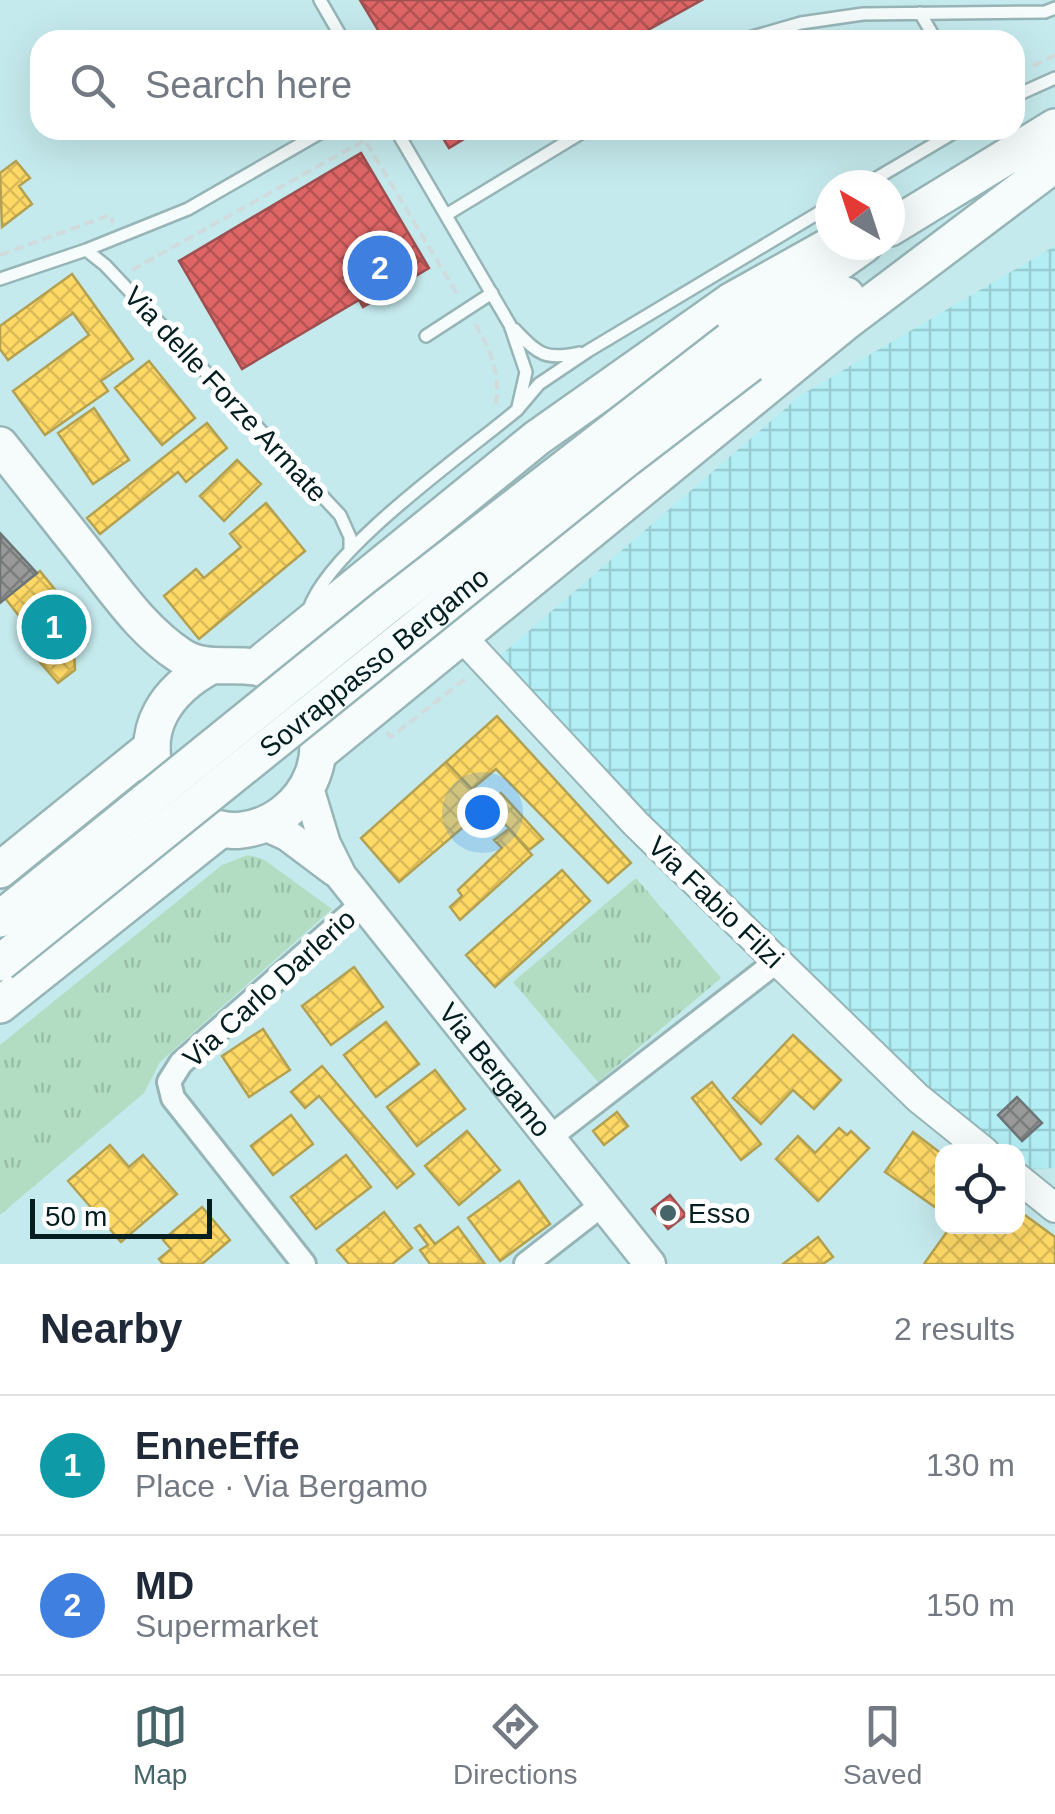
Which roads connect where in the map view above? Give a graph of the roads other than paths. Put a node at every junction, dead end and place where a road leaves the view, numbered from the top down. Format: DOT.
graph roads {
  1 [pos="320,0"];
  2 [pos="1055,8"];
  3 [pos="920,13"];
  4 [pos="337,30"];
  5 [pos="780,30"];
  6 [pos="930,30"];
  7 [pos="1055,78"];
  8 [pos="1025,92"];
  9 [pos="1055,127"];
  10 [pos="308,140"];
  11 [pos="402,140"];
  12 [pos="570,140"];
  13 [pos="941,140"];
  14 [pos="1055,162"];
  15 [pos="891,170"];
  16 [pos="929,202"];
  17 [pos="905,212"];
  18 [pos="446,215"];
  19 [pos="815,215"];
  20 [pos="905,218"];
  21 [pos="86,250"];
  22 [pos="815,254"];
  23 [pos="847,260"];
  24 [pos="0,279"];
  25 [pos="492,294"];
  26 [pos="510,325"];
  27 [pos="426,336"];
  28 [pos="588,352"];
  29 [pos="740,352"];
  30 [pos="517,410"];
  31 [pos="0,445"];
  32 [pos="350,548"];
  33 [pos="392,557"];
  34 [pos="144,627"];
  35 [pos="304,628"];
  36 [pos="473,650"];
  37 [pos="256,666"];
  38 [pos="209,668"];
  39 [pos="165,702"];
  40 [pos="152,747"];
  41 [pos="318,753"];
  42 [pos="308,788"];
  43 [pos="265,825"];
  44 [pos="221,829"];
  45 [pos="50,830"];
  46 [pos="0,870"];
  47 [pos="341,876"];
  48 [pos="363,904"];
  49 [pos="119,911"];
  50 [pos="0,920"];
  51 [pos="776,962"];
  52 [pos="0,963"];
  53 [pos="0,1005"];
  54 [pos="549,1138"];
  55 [pos="975,1144"];
  56 [pos="1025,1184"];
  57 [pos="603,1204"];
  58 [pos="1055,1208"];
  59 [pos="304,1264"];
  60 [pos="526,1264"];
  61 [pos="650,1264"];
  1 -- 4 [label="lane"];
  2 -- 3 [label="lane"];
  3 -- 5 [label="lane"];
  3 -- 6 [label="lane"];
  7 -- 8 [label="lane"];
  9 -- 16 [label="main road"];
  10 -- 21 [label="lane"];
  11 -- 18 [label="lane"];
  12 -- 18 [label="lane"];
  13 -- 15 [label="lane"];
  14 -- 29 [label="main road"];
  14 -- 36 [label="main road"];
  16 -- 17 [label="main road"];
  16 -- 20 [label="main road"];
  18 -- 25 [label="lane"];
  19 -- 28 [label="lane"];
  21 -- 24 [label="lane"];
  21 -- 32 [label="lane, Via delle Forze Armate"];
  22 -- 33 [label="main road"];
  23 -- 29 [label="main road"];
  25 -- 26 [label="lane"];
  25 -- 27 [label="lane"];
  26 -- 28 [label="lane"];
  26 -- 30 [label="lane"];
  28 -- 30 [label="lane"];
  29 -- 50 [label="main road, Sovrappasso Bergamo, bridge"];
  29 -- 52 [label="main road, Sovrappasso Bergamo, bridge"];
  30 -- 32 [label="lane"];
  31 -- 34 [label="main road"];
  32 -- 35 [label="lane"];
  33 -- 35 [label="main road"];
  33 -- 36 [label="street, Via Fabio Filzi"];
  34 -- 38 [label="main road"];
  34 -- 39 [label="main road"];
  35 -- 37 [label="main road"];
  36 -- 41 [label="main road"];
  36 -- 51 [label="street, Via Fabio Filzi"];
  37 -- 38 [label="main road"];
  37 -- 41 [label="main road"];
  38 -- 39 [label="main road"];
  39 -- 40 [label="main road"];
  40 -- 44 [label="main road"];
  40 -- 45 [label="main road"];
  41 -- 42 [label="main road"];
  42 -- 43 [label="main road"];
  42 -- 47 [label="main road, Via Bergamo"];
  43 -- 44 [label="main road"];
  43 -- 47 [label="main road, Via Bergamo"];
  44 -- 49 [label="main road"];
  45 -- 46 [label="main road"];
  45 -- 49 [label="main road"];
  47 -- 48 [label="main road, Via Bergamo"];
  48 -- 54 [label="main road, Via Bergamo"];
  48 -- 59 [label="street, Via Carlo Darlerio"];
  49 -- 53 [label="main road"];
  51 -- 54 [label="street"];
  51 -- 55 [label="street, Via Fabio Filzi"];
  54 -- 57 [label="main road, Via Bergamo"];
  56 -- 58 [label="street"];
  57 -- 60 [label="street"];
  57 -- 61 [label="main road, Via Bergamo"];
}
